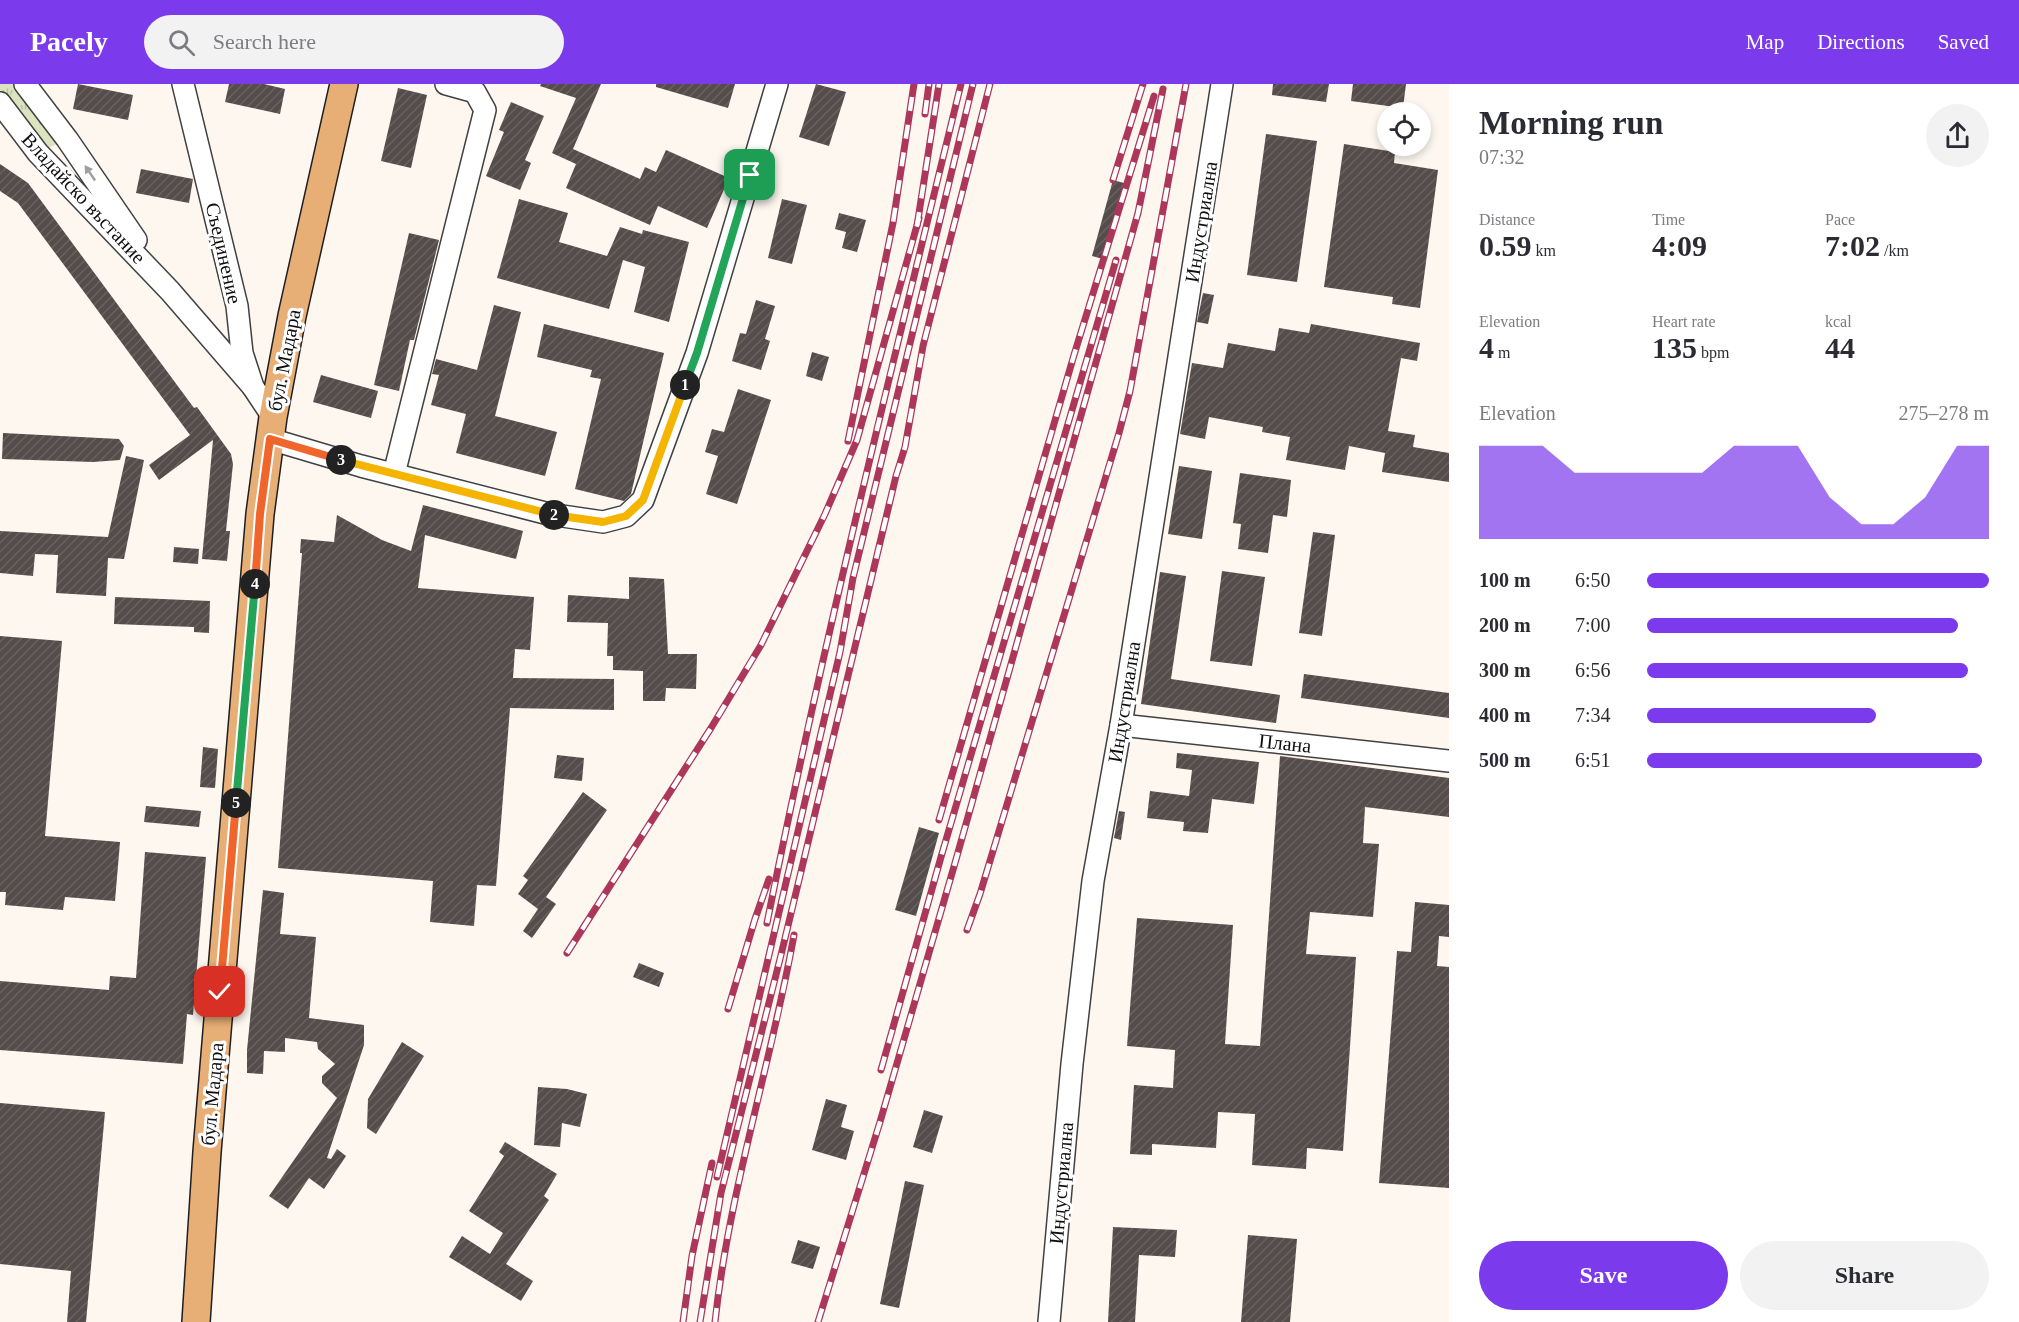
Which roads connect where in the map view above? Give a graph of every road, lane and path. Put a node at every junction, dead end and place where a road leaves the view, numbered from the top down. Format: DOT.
graph roads {
  1 [pos="25,84"];
  2 [pos="183,84"];
  3 [pos="344,84"];
  4 [pos="777,84"];
  5 [pos="1222,84"];
  6 [pos="453,85"];
  7 [pos="0,104"];
  8 [pos="171,291"];
  9 [pos="253,387"];
  10 [pos="272,428"];
  11 [pos="394,474"];
  12 [pos="1121,724"];
  13 [pos="1449,761"];
  14 [pos="196,1322"];
  15 [pos="1049,1322"];
  8 -- 1 [label="street, Владайско въстание, one-way"];
  2 -- 9 [label="street, Съединение"];
  3 -- 10 [label="main road, бул. Мадара"];
  4 -- 11 [label="street"];
  5 -- 12 [label="street, Индустриална"];
  6 -- 11 [label="street"];
  7 -- 8 [label="street, Владайско въстание"];
  8 -- 9 [label="street, Владайско въстание"];
  9 -- 10 [label="street, Съединение"];
  10 -- 11 [label="street"];
  10 -- 14 [label="main road, бул. Мадара"];
  12 -- 13 [label="street, Плана"];
  12 -- 15 [label="street, Индустриална"];
}
